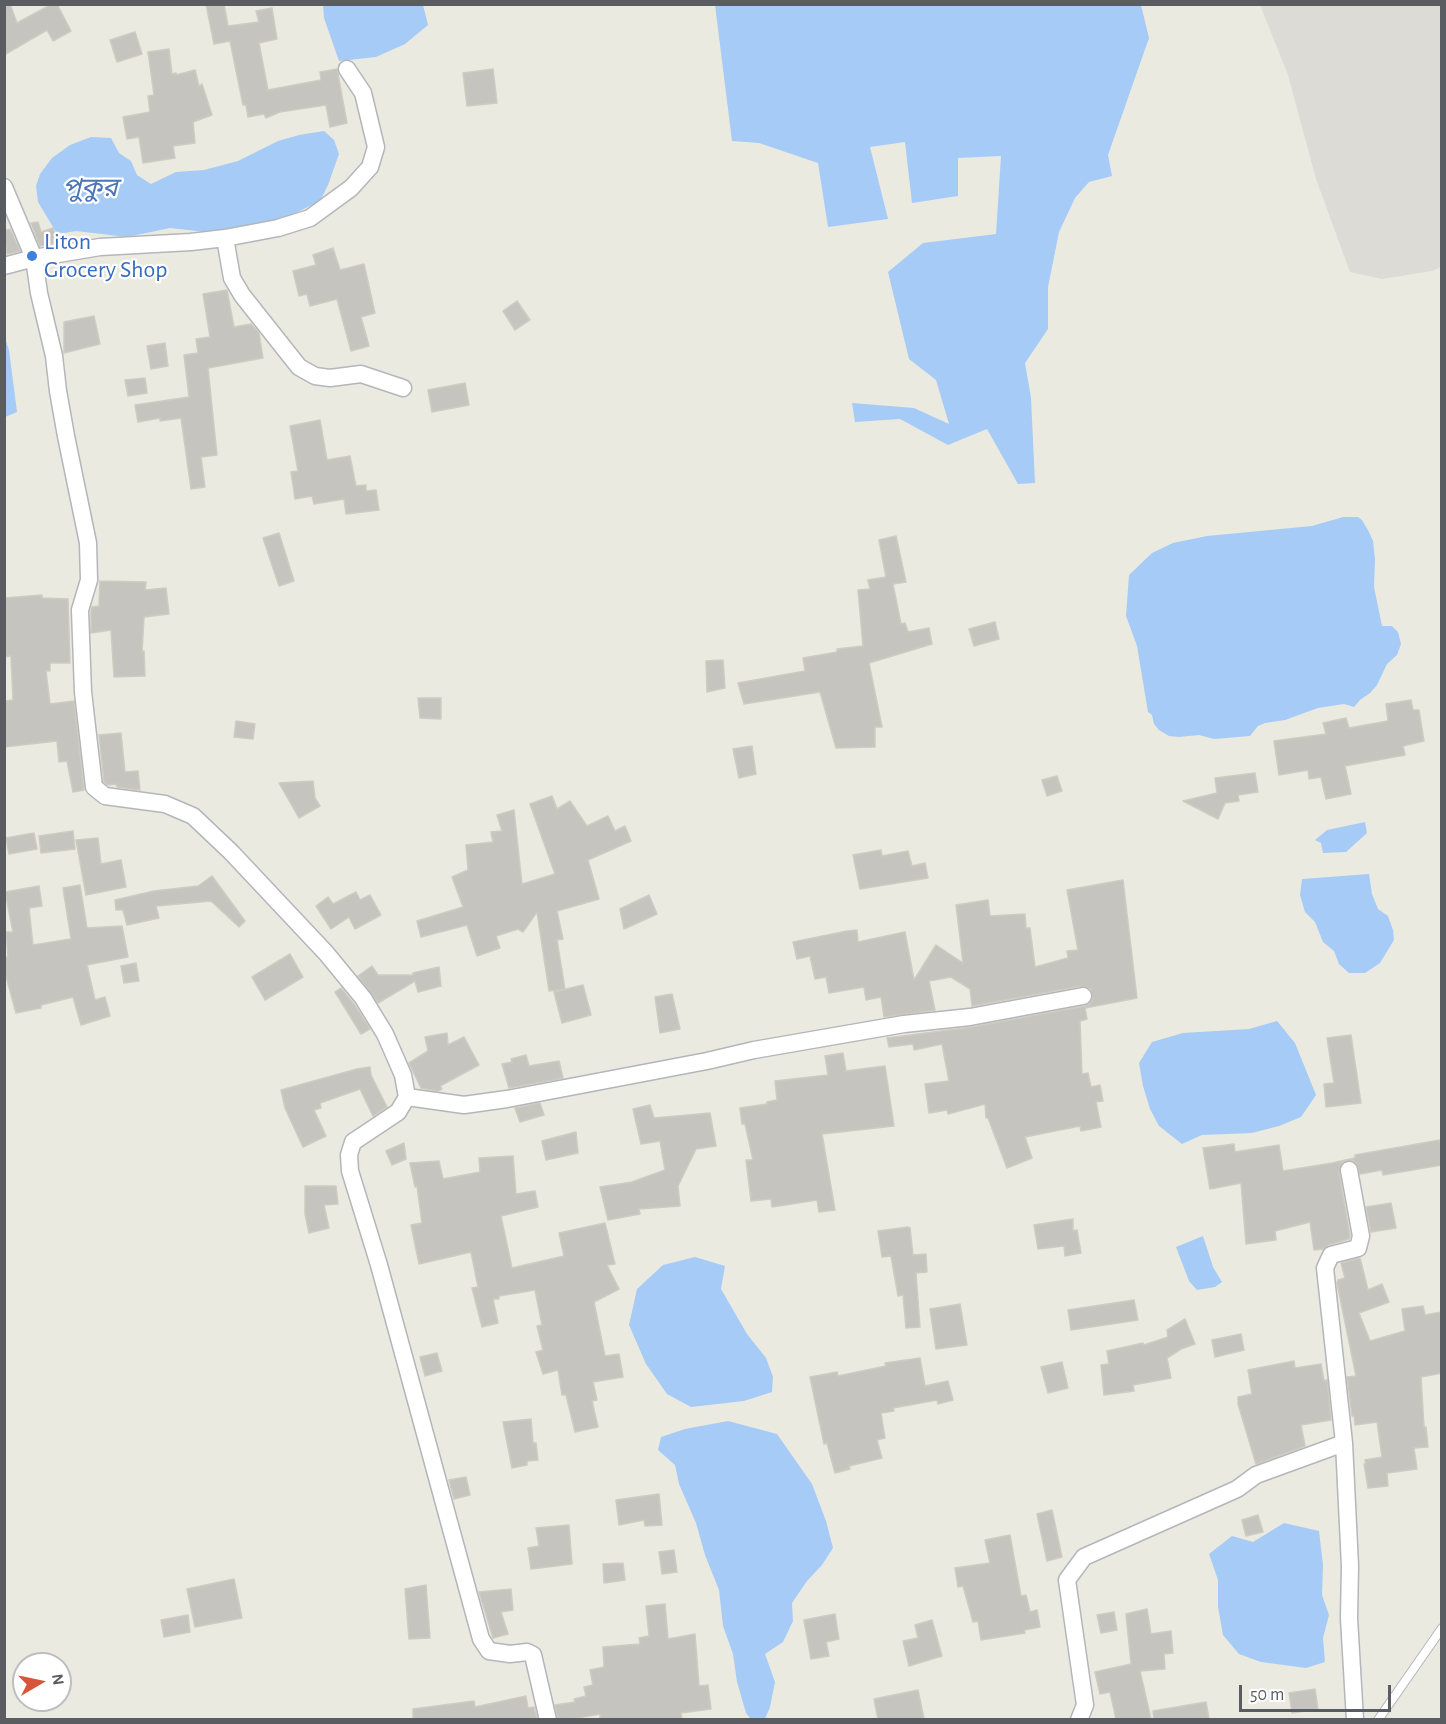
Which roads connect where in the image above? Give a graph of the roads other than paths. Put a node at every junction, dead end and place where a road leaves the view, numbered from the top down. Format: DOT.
graph roads {
  1 [pos="346,69"];
  2 [pos="4,187"];
  3 [pos="225,238"];
  4 [pos="34,258"];
  5 [pos="4,266"];
  6 [pos="403,388"];
  7 [pos="1083,996"];
  8 [pos="407,1097"];
  9 [pos="1349,1170"];
  10 [pos="1344,1443"];
  11 [pos="1442,1628"];
  12 [pos="548,1719"];
  13 [pos="1079,1719"];
  14 [pos="1355,1719"];
  15 [pos="1378,1719"];
  1 -- 3 [label="street"];
  2 -- 4 [label="street"];
  3 -- 4 [label="street"];
  3 -- 6 [label="street"];
  4 -- 5 [label="street"];
  4 -- 8 [label="street"];
  7 -- 8 [label="street"];
  8 -- 12 [label="street"];
  9 -- 10 [label="street"];
  10 -- 13 [label="street"];
  10 -- 14 [label="street"];
  11 -- 15 [label="lane"];
}
